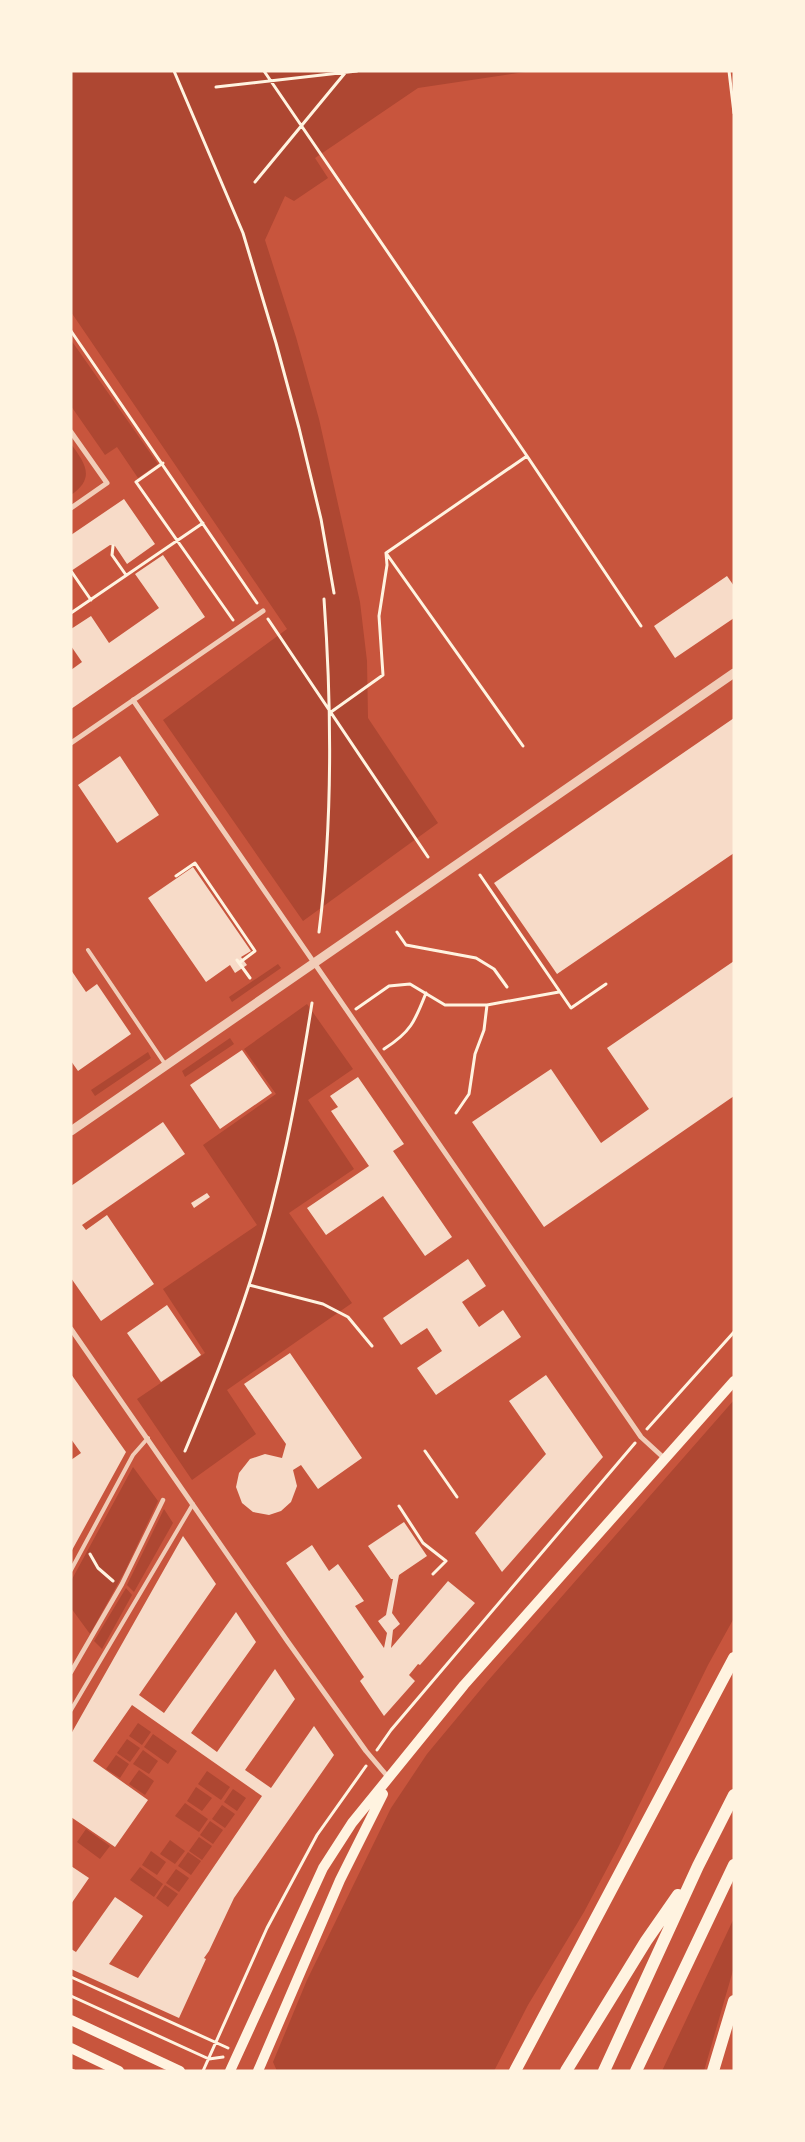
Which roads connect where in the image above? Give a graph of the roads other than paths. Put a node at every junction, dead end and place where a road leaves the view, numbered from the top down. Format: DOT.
graph roads {
  1 [pos="71,432"];
  2 [pos="71,508"];
  3 [pos="262,611"];
  4 [pos="734,673"];
  5 [pos="133,700"];
  6 [pos="71,743"];
  7 [pos="88,950"];
  8 [pos="314,963"];
  9 [pos="166,1065"];
  10 [pos="71,1131"];
  11 [pos="71,1329"];
  12 [pos="734,1381"];
  13 [pos="148,1438"];
  14 [pos="665,1458"];
  15 [pos="163,1500"];
  16 [pos="193,1504"];
  17 [pos="71,1570"];
  18 [pos="734,1658"];
  19 [pos="71,1672"];
  20 [pos="71,1710"];
  21 [pos="390,1779"];
  22 [pos="734,1795"];
  23 [pos="734,1865"];
  24 [pos="698,1866"];
  25 [pos="734,2001"];
  26 [pos="71,2020"];
  27 [pos="71,2048"];
  28 [pos="234,2062"];
  29 [pos="120,2071"];
  30 [pos="180,2071"];
  31 [pos="258,2071"];
  32 [pos="515,2071"];
  33 [pos="566,2071"];
  34 [pos="604,2071"];
  35 [pos="636,2071"];
  36 [pos="713,2071"];
  1 -- 2 [label="street"];
  3 -- 5 [label="street"];
  4 -- 8 [label="street"];
  5 -- 6 [label="street"];
  5 -- 8 [label="street"];
  7 -- 9 [label="lane"];
  8 -- 9 [label="street"];
  8 -- 14 [label="street"];
  9 -- 10 [label="street"];
  11 -- 13 [label="street"];
  12 -- 14 [label="main road"];
  13 -- 16 [label="street"];
  13 -- 17 [label="lane"];
  14 -- 21 [label="main road"];
  15 -- 19 [label="street"];
  16 -- 20 [label="lane"];
  16 -- 21 [label="street"];
  18 -- 32 [label="highway"];
  21 -- 28 [label="main road"];
  21 -- 31 [label="main road"];
  22 -- 24 [label="highway"];
  23 -- 35 [label="highway"];
  24 -- 33 [label="highway"];
  24 -- 34 [label="highway"];
  25 -- 36 [label="highway"];
  26 -- 30 [label="main road"];
  27 -- 29 [label="main road"];
}
